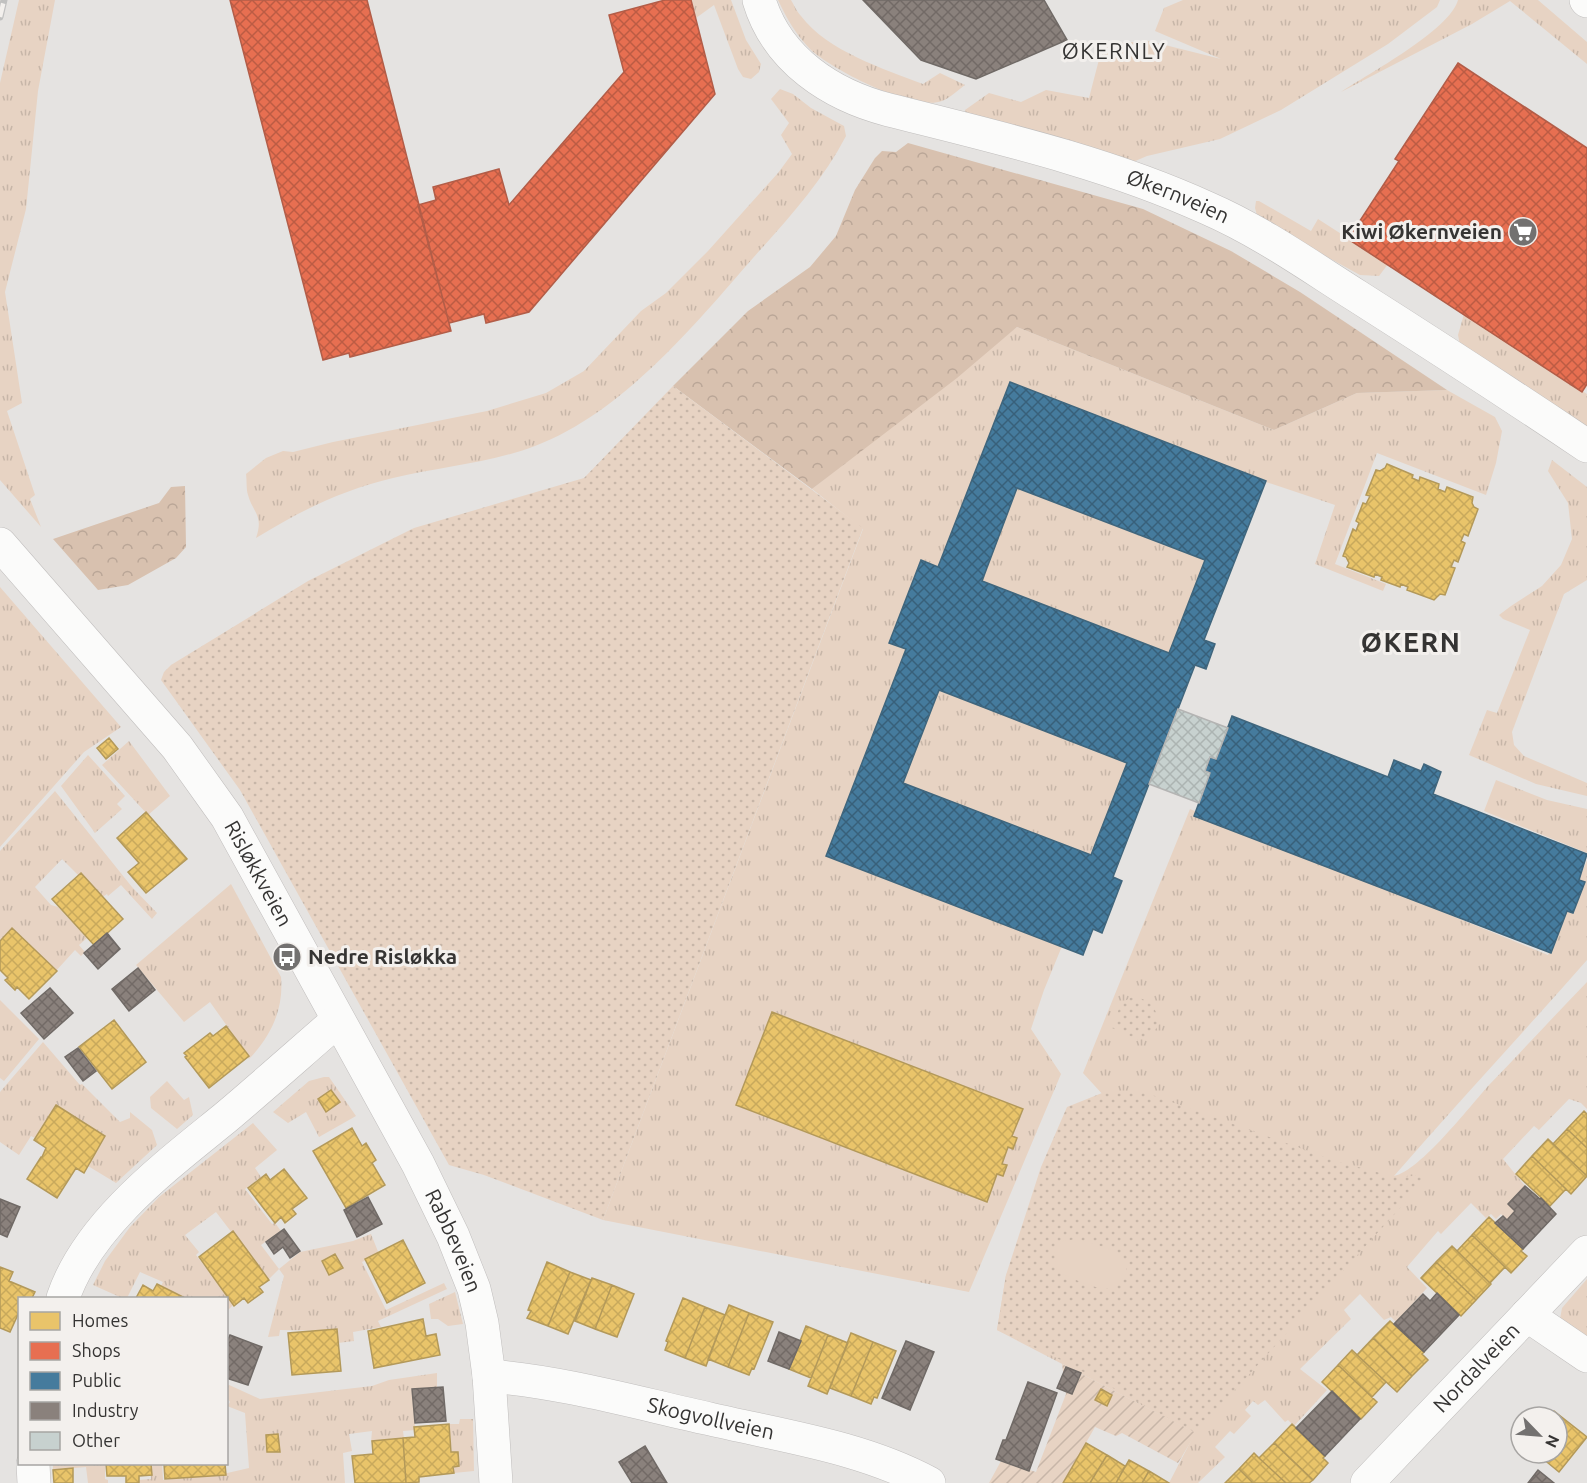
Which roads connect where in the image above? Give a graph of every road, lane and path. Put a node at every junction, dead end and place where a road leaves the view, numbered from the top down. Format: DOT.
graph roads {
  1 [pos="759,0"];
  2 [pos="1587,446"];
  3 [pos="0,544"];
  4 [pos="338,1020"];
  5 [pos="1587,1252"];
  6 [pos="64,1297"];
  7 [pos="1527,1315"];
  8 [pos="1587,1356"];
  9 [pos="489,1376"];
  10 [pos="33,1465"];
  11 [pos="34,1483"];
  12 [pos="495,1483"];
  13 [pos="929,1483"];
  14 [pos="1367,1483"];
  1 -- 2 [label="street, Økernveien"];
  3 -- 4 [label="street, Risløkkveien"];
  4 -- 6 [label="street"];
  4 -- 9 [label="street, Rabbeveien"];
  5 -- 7 [label="street, Nordalveien"];
  7 -- 8 [label="street"];
  7 -- 14 [label="street, Nordalveien"];
  9 -- 12 [label="street, Rabbeveien"];
  9 -- 13 [label="street, Skogvollveien"];
  10 -- 11 [label="street"];
}
